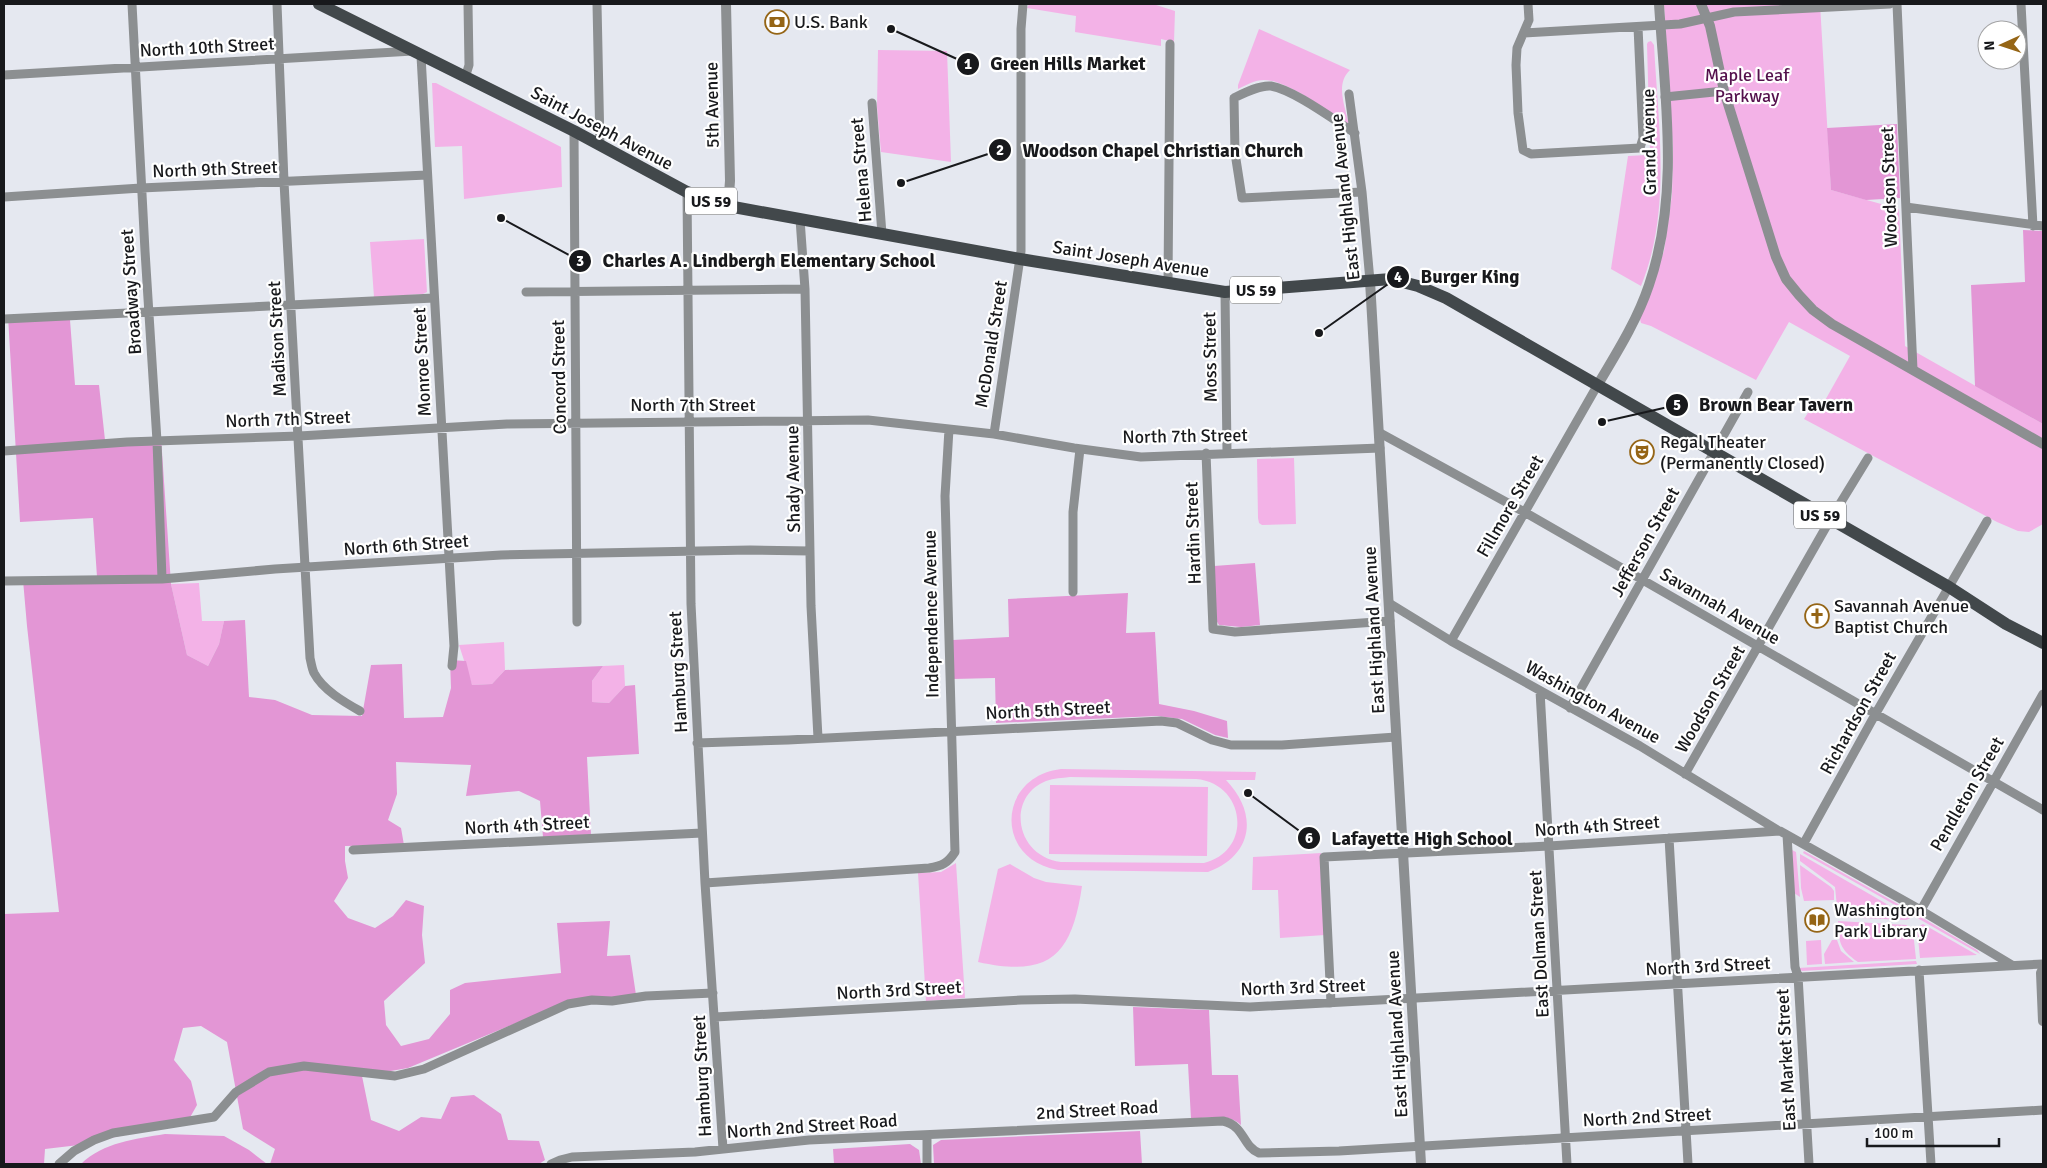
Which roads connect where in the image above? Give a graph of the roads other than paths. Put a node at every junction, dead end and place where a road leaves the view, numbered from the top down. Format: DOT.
graph roads {
  1 [pos="132,4"];
  2 [pos="277,4"];
  3 [pos="319,4"];
  4 [pos="597,4"];
  5 [pos="726,4"];
  6 [pos="1023,4"];
  7 [pos="1528,4"];
  8 [pos="1659,4"];
  9 [pos="1700,4"];
  10 [pos="1890,4"];
  11 [pos="1897,4"];
  12 [pos="2021,4"];
  13 [pos="468,6"];
  14 [pos="1660,26"];
  15 [pos="1638,27"];
  16 [pos="1524,33"];
  17 [pos="1170,44"];
  18 [pos="417,54"];
  19 [pos="279,59"];
  20 [pos="136,67"];
  21 [pos="4,75"];
  22 [pos="465,78"];
  23 [pos="1724,91"];
  24 [pos="1349,94"];
  25 [pos="1665,97"];
  26 [pos="872,103"];
  27 [pos="574,131"];
  28 [pos="1354,133"];
  29 [pos="600,146"];
  30 [pos="427,175"];
  31 [pos="284,182"];
  32 [pos="141,188"];
  33 [pos="687,192"];
  34 [pos="1362,192"];
  35 [pos="4,197"];
  36 [pos="728,206"];
  37 [pos="1906,207"];
  38 [pos="800,219"];
  39 [pos="2034,226"];
  40 [pos="2043,226"];
  41 [pos="882,234"];
  42 [pos="1020,259"];
  43 [pos="1370,281"];
  44 [pos="1168,283"];
  45 [pos="805,289"];
  46 [pos="688,291"];
  47 [pos="526,292"];
  48 [pos="574,292"];
  49 [pos="1225,292"];
  50 [pos="434,298"];
  51 [pos="291,305"];
  52 [pos="148,312"];
  53 [pos="4,319"];
  54 [pos="1913,370"];
  55 [pos="1597,386"];
  56 [pos="1748,392"];
  57 [pos="808,421"];
  58 [pos="575,422"];
  59 [pos="690,422"];
  60 [pos="442,428"];
  61 [pos="949,430"];
  62 [pos="1380,432"];
  63 [pos="994,434"];
  64 [pos="299,436"];
  65 [pos="157,441"];
  66 [pos="2043,444"];
  67 [pos="1380,448"];
  68 [pos="1080,449"];
  69 [pos="4,450"];
  70 [pos="1227,452"];
  71 [pos="1206,454"];
  72 [pos="1714,454"];
  73 [pos="1868,458"];
  74 [pos="1526,513"];
  75 [pos="1830,520"];
  76 [pos="1987,521"];
  77 [pos="810,551"];
  78 [pos="691,552"];
  79 [pos="578,554"];
  80 [pos="449,559"];
  81 [pos="305,567"];
  82 [pos="162,579"];
  83 [pos="1642,580"];
  84 [pos="4,581"];
  85 [pos="1949,587"];
  86 [pos="1072,592"];
  87 [pos="1389,604"];
  88 [pos="1390,621"];
  89 [pos="577,622"];
  90 [pos="1451,641"];
  91 [pos="2043,644"];
  92 [pos="1759,647"];
  93 [pos="452,666"];
  94 [pos="1540,691"];
  95 [pos="2043,694"];
  96 [pos="1570,708"];
  97 [pos="360,710"];
  98 [pos="1876,713"];
  99 [pos="950,732"];
  100 [pos="1396,737"];
  101 [pos="818,738"];
  102 [pos="697,743"];
  103 [pos="1685,774"];
  104 [pos="1993,782"];
  105 [pos="2043,810"];
  106 [pos="702,833"];
  107 [pos="1783,833"];
  108 [pos="1669,838"];
  109 [pos="1804,843"];
  110 [pos="1549,846"];
  111 [pos="353,850"];
  112 [pos="1403,854"];
  113 [pos="705,882"];
  114 [pos="1921,910"];
  115 [pos="2043,964"];
  116 [pos="2012,965"];
  117 [pos="2043,968"];
  118 [pos="1919,970"];
  119 [pos="1798,976"];
  120 [pos="1678,984"];
  121 [pos="1558,991"];
  122 [pos="713,993"];
  123 [pos="1412,999"];
  124 [pos="1331,1003"];
  125 [pos="715,1017"];
  126 [pos="2043,1021"];
  127 [pos="2043,1110"];
  128 [pos="1928,1117"];
  129 [pos="1806,1124"];
  130 [pos="1687,1130"];
  131 [pos="927,1135"];
  132 [pos="1565,1138"];
  133 [pos="1420,1146"];
  134 [pos="723,1149"];
  135 [pos="1253,1151"];
  136 [pos="59,1164"];
  137 [pos="551,1164"];
  138 [pos="927,1164"];
  139 [pos="1421,1164"];
  140 [pos="1567,1164"];
  141 [pos="1688,1164"];
  142 [pos="1808,1164"];
  143 [pos="1931,1164"];
  1 -- 20 [label="street, Broadway Street"];
  2 -- 19 [label="street, Madison Street"];
  3 -- 18 [label="main road, Saint Joseph Avenue / US 59"];
  4 -- 29 [label="street"];
  5 -- 36 [label="street, 5th Avenue"];
  6 -- 42 [label="street, McDonald Street"];
  7 -- 16 [label="street"];
  8 -- 14 [label="street, Grand Avenue"];
  9 -- 23 [label="street"];
  10 -- 14 [label="street"];
  11 -- 37 [label="street, Woodson Street"];
  12 -- 39 [label="street"];
  13 -- 22 [label="street"];
  14 -- 15 [label="street"];
  14 -- 25 [label="street, Grand Avenue"];
  15 -- 16 [label="street"];
  15 -- 16 [label="street"];
  17 -- 44 [label="street"];
  18 -- 19 [label="street, North 10th Street"];
  18 -- 22 [label="main road, Saint Joseph Avenue / US 59"];
  18 -- 30 [label="street, Monroe Street"];
  19 -- 20 [label="street, North 10th Street"];
  19 -- 31 [label="street, Madison Street"];
  20 -- 21 [label="street, North 10th Street"];
  20 -- 32 [label="street, Broadway Street"];
  22 -- 27 [label="main road, Saint Joseph Avenue / US 59"];
  23 -- 25 [label="street"];
  23 -- 54 [label="street"];
  24 -- 28 [label="street, East Highland Avenue"];
  25 -- 55 [label="street, Grand Avenue"];
  26 -- 41 [label="street, Helena Street"];
  27 -- 29 [label="main road, Saint Joseph Avenue / US 59"];
  27 -- 48 [label="street, Concord Street"];
  28 -- 34 [label="street, East Highland Avenue"];
  28 -- 34 [label="street"];
  29 -- 33 [label="main road, Saint Joseph Avenue / US 59"];
  30 -- 31 [label="street, North 9th Street"];
  30 -- 50 [label="street, Monroe Street"];
  31 -- 32 [label="street, North 9th Street"];
  31 -- 51 [label="street, Madison Street"];
  32 -- 35 [label="street, North 9th Street"];
  32 -- 52 [label="street, Broadway Street"];
  33 -- 36 [label="main road, Saint Joseph Avenue / US 59"];
  33 -- 46 [label="street, Hamburg Street"];
  34 -- 43 [label="street, East Highland Avenue"];
  36 -- 38 [label="main road, Saint Joseph Avenue / US 59"];
  37 -- 39 [label="street"];
  37 -- 54 [label="street, Woodson Street"];
  38 -- 41 [label="main road, Saint Joseph Avenue / US 59"];
  38 -- 45 [label="street, Shady Avenue"];
  39 -- 40 [label="street"];
  41 -- 42 [label="main road, Saint Joseph Avenue / US 59"];
  42 -- 44 [label="main road, Saint Joseph Avenue / US 59"];
  42 -- 63 [label="street, McDonald Street"];
  43 -- 49 [label="main road, Saint Joseph Avenue / US 59"];
  43 -- 55 [label="main road, Saint Joseph Avenue / US 59"];
  43 -- 62 [label="street, East Highland Avenue"];
  44 -- 49 [label="main road, Saint Joseph Avenue / US 59"];
  45 -- 46 [label="street"];
  45 -- 57 [label="street, Shady Avenue"];
  46 -- 48 [label="street"];
  46 -- 59 [label="street, Hamburg Street"];
  47 -- 48 [label="street"];
  48 -- 58 [label="street, Concord Street"];
  49 -- 70 [label="street, Moss Street"];
  50 -- 51 [label="street"];
  50 -- 60 [label="street, Monroe Street"];
  51 -- 52 [label="street"];
  51 -- 64 [label="street, Madison Street"];
  52 -- 53 [label="street"];
  52 -- 65 [label="street, Broadway Street"];
  54 -- 66 [label="street"];
  55 -- 72 [label="main road, Saint Joseph Avenue / US 59"];
  55 -- 74 [label="street, Fillmore Street"];
  56 -- 72 [label="street, Jefferson Street"];
  57 -- 59 [label="street, North 7th Street"];
  57 -- 61 [label="street, North 7th Street"];
  57 -- 77 [label="street, Shady Avenue"];
  58 -- 59 [label="street, North 7th Street"];
  58 -- 60 [label="street, North 7th Street"];
  58 -- 79 [label="street, Concord Street"];
  59 -- 78 [label="street, Hamburg Street"];
  60 -- 64 [label="street, North 7th Street"];
  60 -- 80 [label="street, Monroe Street"];
  61 -- 63 [label="street, North 7th Street"];
  61 -- 99 [label="street, Independence Avenue"];
  62 -- 67 [label="street, East Highland Avenue"];
  62 -- 74 [label="street, Savannah Avenue"];
  63 -- 68 [label="street, North 7th Street"];
  64 -- 65 [label="street, North 7th Street"];
  64 -- 81 [label="street, Madison Street"];
  65 -- 69 [label="street, North 7th Street"];
  65 -- 82 [label="street, Broadway Street"];
  67 -- 70 [label="street, North 7th Street"];
  67 -- 87 [label="street, East Highland Avenue"];
  68 -- 71 [label="street, North 7th Street"];
  68 -- 86 [label="street"];
  70 -- 71 [label="street, North 7th Street"];
  71 -- 88 [label="street, Hardin Street"];
  72 -- 75 [label="main road, Saint Joseph Avenue / US 59"];
  72 -- 83 [label="street, Jefferson Street"];
  73 -- 75 [label="street, Woodson Street"];
  74 -- 83 [label="street, Savannah Avenue"];
  74 -- 90 [label="street, Fillmore Street"];
  75 -- 85 [label="main road, Saint Joseph Avenue / US 59"];
  75 -- 92 [label="street, Woodson Street"];
  76 -- 85 [label="street, Richardson Street"];
  77 -- 78 [label="street, North 6th Street"];
  77 -- 101 [label="street, Shady Avenue"];
  78 -- 79 [label="street, North 6th Street"];
  78 -- 102 [label="street, Hamburg Street"];
  79 -- 80 [label="street, North 6th Street"];
  79 -- 89 [label="street, Concord Street"];
  80 -- 81 [label="street, North 6th Street"];
  80 -- 93 [label="street, Monroe Street"];
  81 -- 82 [label="street, North 6th Street"];
  81 -- 97 [label="street, Madison Street"];
  82 -- 84 [label="street, North 6th Street"];
  83 -- 92 [label="street, Savannah Avenue"];
  83 -- 96 [label="street, Jefferson Street"];
  85 -- 91 [label="main road, Saint Joseph Avenue / US 59"];
  85 -- 98 [label="street, Richardson Street"];
  87 -- 88 [label="street, East Highland Avenue"];
  87 -- 90 [label="street, Washington Avenue"];
  88 -- 100 [label="street, East Highland Avenue"];
  90 -- 94 [label="street, Washington Avenue"];
  92 -- 98 [label="street, Savannah Avenue"];
  92 -- 103 [label="street, Woodson Street"];
  94 -- 96 [label="street, Washington Avenue"];
  94 -- 110 [label="street, East Dolman Street"];
  95 -- 104 [label="street, Pendleton Street"];
  96 -- 103 [label="street, Washington Avenue"];
  98 -- 104 [label="street, Savannah Avenue"];
  98 -- 109 [label="street, Richardson Street"];
  99 -- 100 [label="street, North 5th Street"];
  99 -- 101 [label="street, North 5th Street"];
  99 -- 113 [label="street, Independence Avenue"];
  100 -- 112 [label="street, East Highland Avenue"];
  101 -- 102 [label="street, North 5th Street"];
  102 -- 106 [label="street, Hamburg Street"];
  103 -- 107 [label="street, Washington Avenue"];
  104 -- 105 [label="street, Savannah Avenue"];
  104 -- 114 [label="street, Pendleton Street"];
  106 -- 111 [label="street, North 4th Street"];
  106 -- 113 [label="street, Hamburg Street"];
  107 -- 108 [label="street, North 4th Street"];
  107 -- 109 [label="street, North 4th Street"];
  107 -- 119 [label="street, East Market Street"];
  108 -- 110 [label="street, North 4th Street"];
  108 -- 120 [label="street"];
  109 -- 114 [label="street"];
  110 -- 112 [label="street, North 4th Street"];
  110 -- 121 [label="street, East Dolman Street"];
  112 -- 123 [label="street, East Highland Avenue"];
  112 -- 124 [label="street, North 4th Street"];
  113 -- 122 [label="street, Hamburg Street"];
  114 -- 116 [label="street"];
  115 -- 116 [label="street, North 3rd Street"];
  116 -- 118 [label="street, North 3rd Street"];
  117 -- 126 [label="street"];
  118 -- 119 [label="street, North 3rd Street"];
  118 -- 128 [label="street"];
  119 -- 120 [label="street, North 3rd Street"];
  119 -- 129 [label="street, East Market Street"];
  120 -- 121 [label="street, North 3rd Street"];
  120 -- 130 [label="street"];
  121 -- 123 [label="street, North 3rd Street"];
  121 -- 132 [label="street, East Dolman Street"];
  122 -- 125 [label="street, Hamburg Street"];
  122 -- 136 [label="street"];
  123 -- 124 [label="street, North 3rd Street"];
  123 -- 133 [label="street, East Highland Avenue"];
  124 -- 125 [label="street, North 3rd Street"];
  125 -- 134 [label="street, Hamburg Street"];
  127 -- 128 [label="street, North 2nd Street"];
  128 -- 129 [label="street, North 2nd Street"];
  128 -- 143 [label="street"];
  129 -- 130 [label="street, North 2nd Street"];
  129 -- 142 [label="street, East Market Street"];
  130 -- 132 [label="street, North 2nd Street"];
  130 -- 141 [label="street"];
  131 -- 134 [label="street, North 2nd Street Road"];
  131 -- 135 [label="street, 2nd Street Road"];
  131 -- 138 [label="street"];
  132 -- 133 [label="street, North 2nd Street"];
  132 -- 140 [label="street, East Dolman Street"];
  133 -- 135 [label="street, North 2nd Street"];
  133 -- 139 [label="street, East Highland Avenue"];
  134 -- 137 [label="street, North 2nd Street Road"];
}
